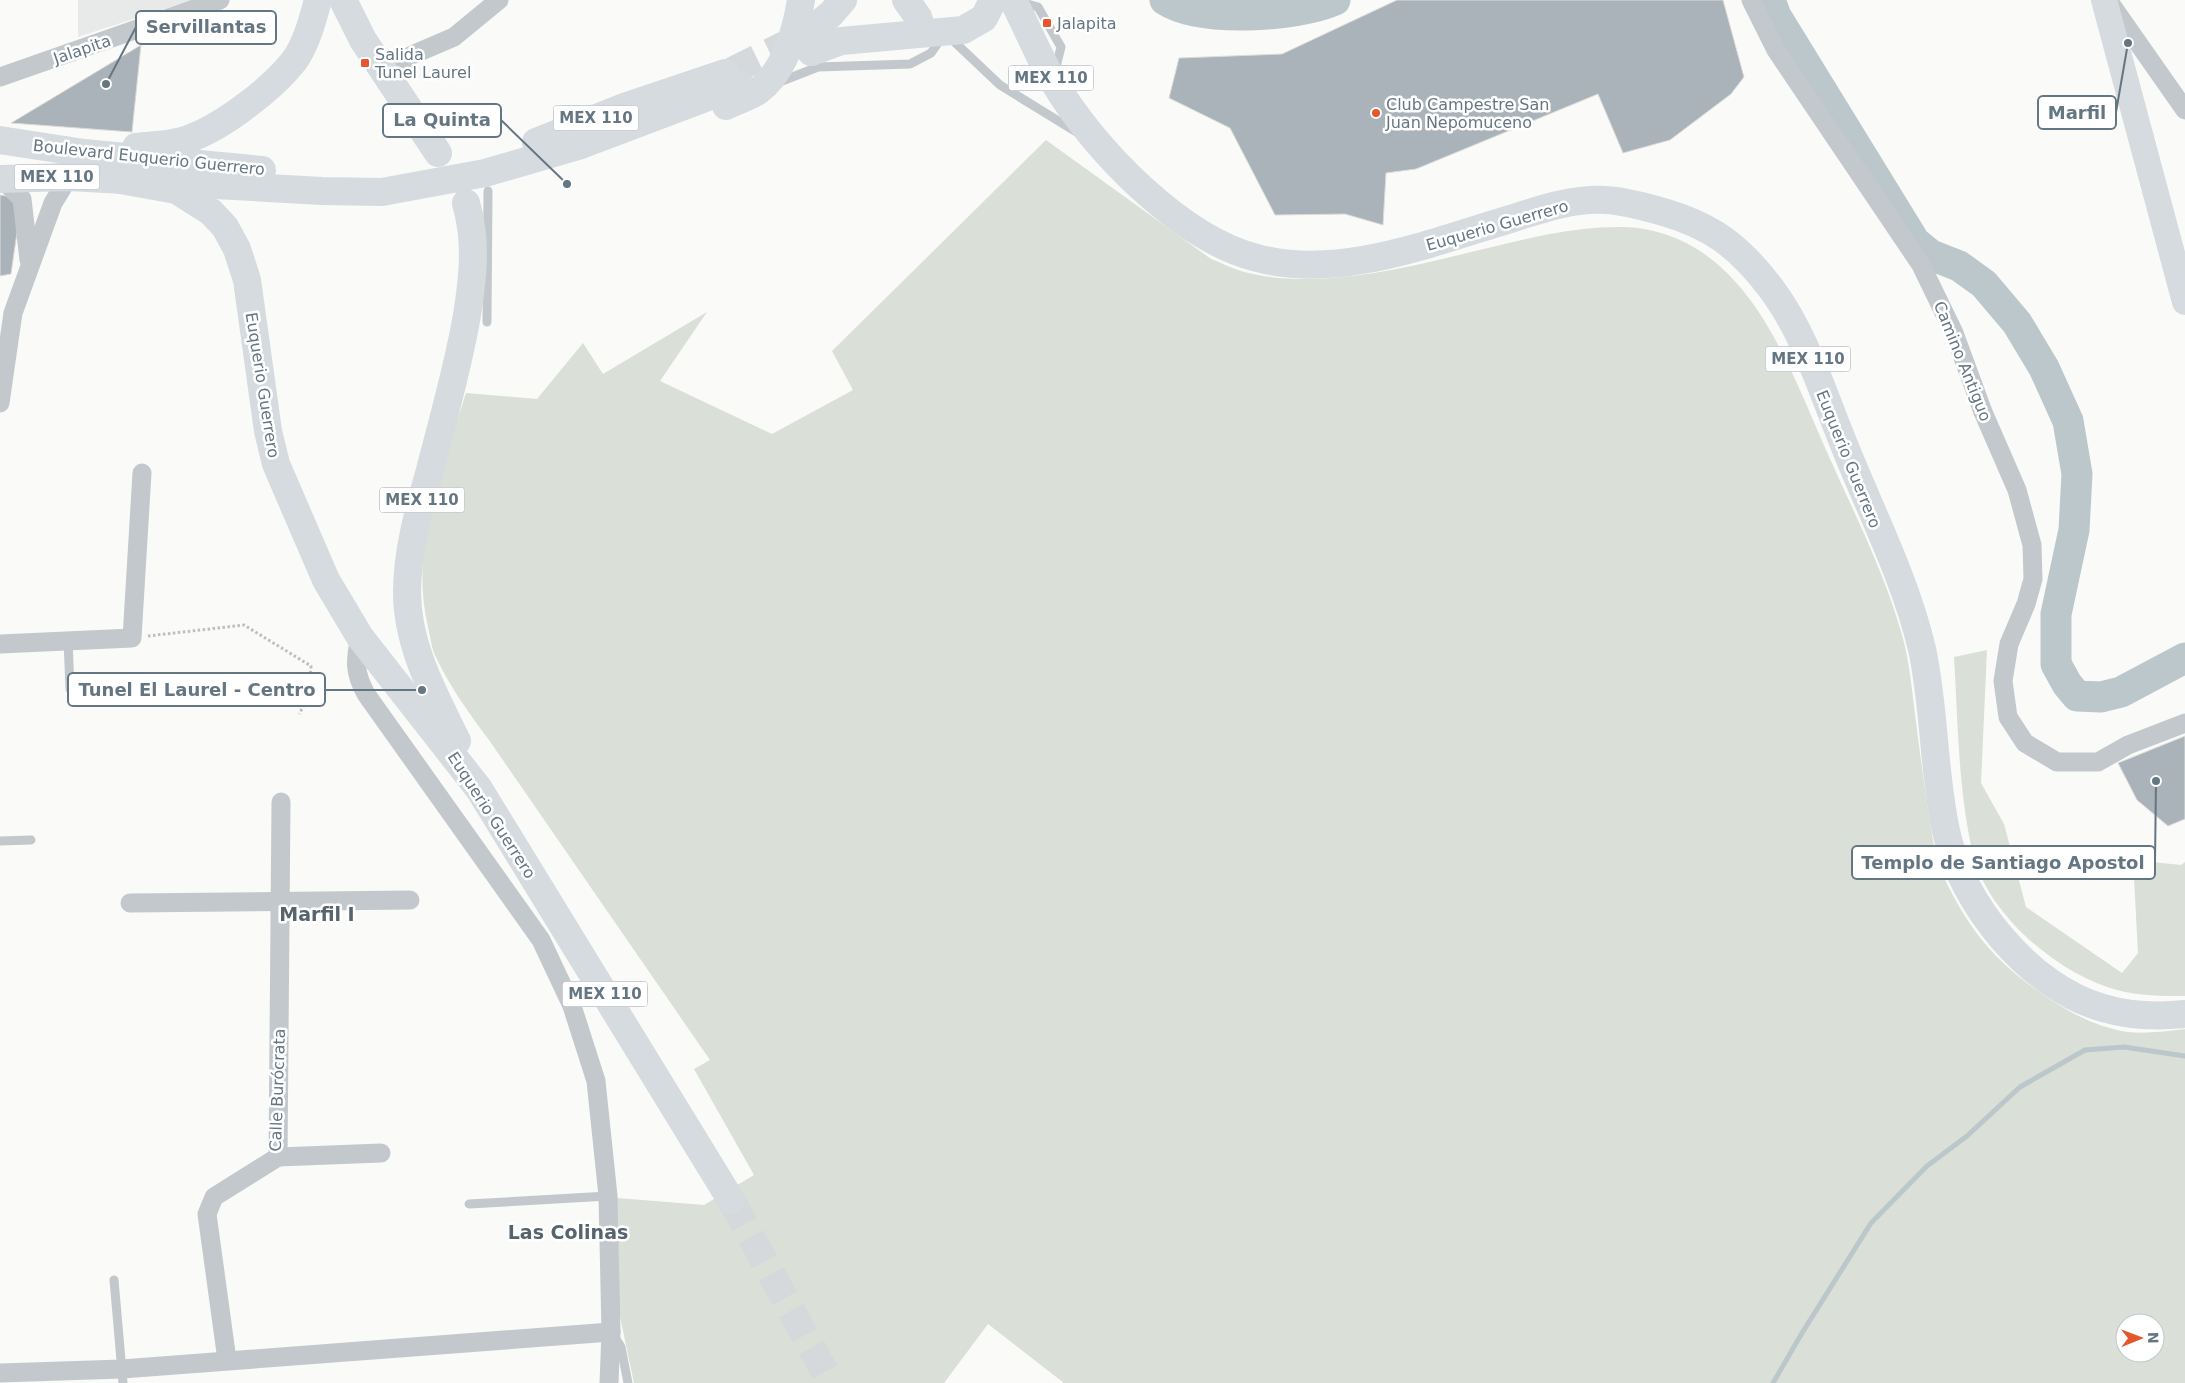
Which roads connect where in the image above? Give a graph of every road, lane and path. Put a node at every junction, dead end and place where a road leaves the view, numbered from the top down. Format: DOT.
graph roads {
  1 [pos="220,0"];
  2 [pos="318,0"];
  3 [pos="343,0"];
  4 [pos="499,0"];
  5 [pos="801,0"];
  6 [pos="906,0"];
  7 [pos="994,0"];
  8 [pos="1014,0"];
  9 [pos="1751,0"];
  10 [pos="2104,0"];
  11 [pos="2108,0"];
  12 [pos="834,5"];
  13 [pos="934,33"];
  14 [pos="386,73"];
  15 [pos="0,77"];
  16 [pos="743,82"];
  17 [pos="2185,110"];
  18 [pos="0,140"];
  19 [pos="1102,148"];
  20 [pos="84,153"];
  21 [pos="438,153"];
  22 [pos="69,176"];
  23 [pos="1,179"];
  24 [pos="115,179"];
  25 [pos="382,192"];
  26 [pos="477,197"];
  27 [pos="29,269"];
  28 [pos="2185,302"];
  29 [pos="7,312"];
  30 [pos="487,322"];
  31 [pos="0,403"];
  32 [pos="142,473"];
  33 [pos="360,637"];
  34 [pos="132,638"];
  35 [pos="68,640"];
  36 [pos="0,644"];
  37 [pos="70,689"];
  38 [pos="299,714"];
  39 [pos="2185,723"];
  40 [pos="479,789"];
  41 [pos="281,802"];
  42 [pos="31,840"];
  43 [pos="0,841"];
  44 [pos="410,900"];
  45 [pos="130,903"];
  46 [pos="281,903"];
  47 [pos="2185,1014"];
  48 [pos="381,1153"];
  49 [pos="278,1157"];
  50 [pos="608,1196"];
  51 [pos="731,1200"];
  52 [pos="469,1204"];
  53 [pos="114,1280"];
  54 [pos="610,1332"];
  55 [pos="227,1360"];
  56 [pos="0,1373"];
  57 [pos="122,1376"];
  58 [pos="609,1383"];
  59 [pos="628,1383"];
  1 -- 15 [label="street, Jalapita"];
  2 -- 20 [label="main road"];
  3 -- 14 [label="main road"];
  4 -- 14 [label="street"];
  5 -- 16 [label="main road"];
  6 -- 13 [label="main road"];
  7 -- 13 [label="main road"];
  8 -- 19 [label="main road, Euquerio Guerrero / MEX 110"];
  9 -- 39 [label="street, Camino Antiguo"];
  10 -- 28 [label="main road"];
  11 -- 17 [label="street"];
  12 -- 13 [label="main road"];
  13 -- 16 [label="lane"];
  13 -- 19 [label="lane"];
  14 -- 21 [label="main road"];
  16 -- 20 [label="main road, Boulevard Euquerio Guerrero / MEX 110"];
  16 -- 25 [label="main road, Boulevard Euquerio Guerrero / MEX 110"];
  16 -- 26 [label="main road"];
  18 -- 20 [label="main road, Boulevard Euquerio Guerrero / MEX 110"];
  19 -- 47 [label="main road, Euquerio Guerrero / MEX 110"];
  22 -- 23 [label="main road, MEX 110"];
  22 -- 24 [label="main road, MEX 110"];
  22 -- 27 [label="street"];
  23 -- 27 [label="street"];
  24 -- 25 [label="main road, Boulevard Euquerio Guerrero / MEX 110"];
  24 -- 33 [label="main road, Euquerio Guerrero / MEX 110"];
  25 -- 26 [label="main road"];
  26 -- 30 [label="lane"];
  26 -- 40 [label="main road, MEX 110"];
  27 -- 29 [label="street"];
  29 -- 31 [label="street"];
  32 -- 34 [label="street"];
  33 -- 40 [label="main road, Euquerio Guerrero / MEX 110"];
  33 -- 50 [label="street"];
  34 -- 35 [label="street"];
  34 -- 38 [label="path"];
  35 -- 36 [label="street"];
  35 -- 37 [label="lane"];
  40 -- 51 [label="main road, Euquerio Guerrero / MEX 110"];
  41 -- 46 [label="street, Calle Burócrata"];
  42 -- 43 [label="lane"];
  44 -- 46 [label="street"];
  45 -- 46 [label="street"];
  46 -- 49 [label="street, Calle Burócrata"];
  48 -- 49 [label="street"];
  49 -- 55 [label="street, Calle Burócrata"];
  50 -- 52 [label="lane"];
  50 -- 54 [label="street"];
  53 -- 57 [label="lane"];
  54 -- 55 [label="street"];
  54 -- 58 [label="street"];
  54 -- 59 [label="lane"];
  55 -- 57 [label="street"];
  56 -- 57 [label="street"];
}
